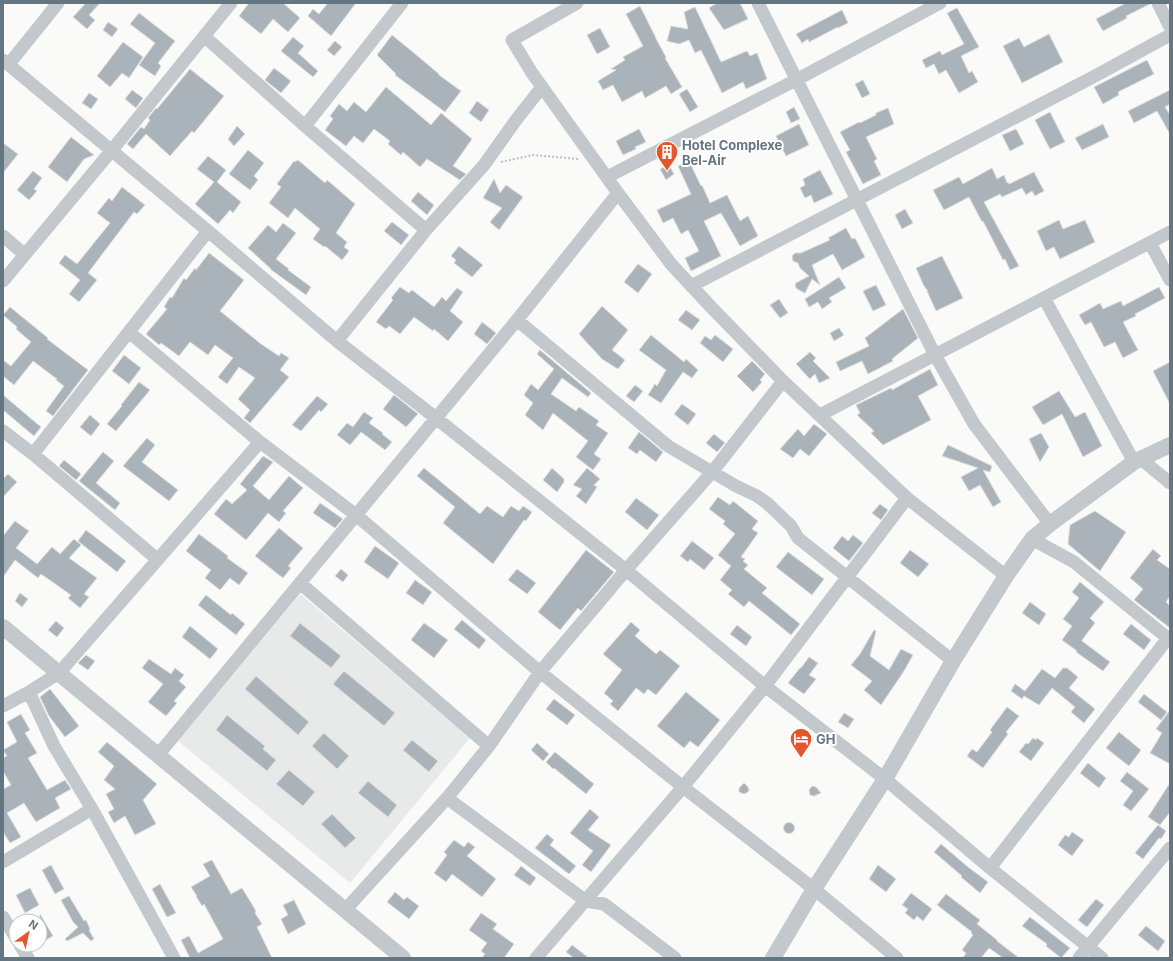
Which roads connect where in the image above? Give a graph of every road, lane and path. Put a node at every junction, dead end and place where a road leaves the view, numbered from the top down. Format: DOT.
graph roads {
  1 [pos="58,3"];
  2 [pos="231,3"];
  3 [pos="402,3"];
  4 [pos="577,3"];
  5 [pos="758,3"];
  6 [pos="940,3"];
  7 [pos="1158,3"];
  8 [pos="1170,27"];
  9 [pos="1170,35"];
  10 [pos="204,36"];
  11 [pos="6,62"];
  12 [pos="796,80"];
  13 [pos="542,87"];
  14 [pos="305,126"];
  15 [pos="112,150"];
  16 [pos="595,161"];
  17 [pos="484,166"];
  18 [pos="607,177"];
  19 [pos="618,193"];
  20 [pos="857,200"];
  21 [pos="426,230"];
  22 [pos="208,231"];
  23 [pos="1170,232"];
  24 [pos="3,236"];
  25 [pos="1150,243"];
  26 [pos="25,255"];
  27 [pos="1170,280"];
  28 [pos="3,281"];
  29 [pos="691,286"];
  30 [pos="1044,298"];
  31 [pos="517,320"];
  32 [pos="129,332"];
  33 [pos="337,341"];
  34 [pos="935,355"];
  35 [pos="783,381"];
  36 [pos="820,415"];
  37 [pos="436,418"];
  38 [pos="3,431"];
  39 [pos="260,442"];
  40 [pos="1170,445"];
  41 [pos="32,454"];
  42 [pos="1138,460"];
  43 [pos="713,471"];
  44 [pos="1170,483"];
  45 [pos="907,498"];
  46 [pos="356,515"];
  47 [pos="1050,524"];
  48 [pos="1032,539"];
  49 [pos="157,559"];
  50 [pos="626,570"];
  51 [pos="1006,576"];
  52 [pos="847,578"];
  53 [pos="300,583"];
  54 [pos="3,627"];
  55 [pos="1169,639"];
  56 [pos="953,662"];
  57 [pos="540,672"];
  58 [pos="58,673"];
  59 [pos="765,686"];
  60 [pos="29,692"];
  61 [pos="3,706"];
  62 [pos="489,746"];
  63 [pos="158,755"];
  64 [pos="885,779"];
  65 [pos="683,787"];
  66 [pos="448,798"];
  67 [pos="92,809"];
  68 [pos="1170,848"];
  69 [pos="3,862"];
  70 [pos="990,868"];
  71 [pos="814,889"];
  72 [pos="586,901"];
  73 [pos="345,910"];
  74 [pos="1089,947"];
  75 [pos="174,958"];
  76 [pos="403,958"];
  77 [pos="536,958"];
  78 [pos="675,958"];
  79 [pos="773,958"];
  80 [pos="897,958"];
  81 [pos="1079,958"];
  82 [pos="1102,958"];
  1 -- 11 [label="street"];
  2 -- 10 [label="street"];
  3 -- 14 [label="street"];
  4 -- 13 [label="street"];
  5 -- 12 [label="street"];
  6 -- 12 [label="street"];
  7 -- 8 [label="street"];
  9 -- 20 [label="street"];
  10 -- 14 [label="street"];
  10 -- 15 [label="street"];
  11 -- 15 [label="street"];
  12 -- 18 [label="street"];
  12 -- 20 [label="street"];
  13 -- 16 [label="street"];
  13 -- 17 [label="street"];
  14 -- 21 [label="street"];
  15 -- 22 [label="street"];
  15 -- 26 [label="street"];
  16 -- 17 [label="path"];
  16 -- 18 [label="street"];
  17 -- 21 [label="street"];
  18 -- 19 [label="street"];
  19 -- 29 [label="street"];
  19 -- 31 [label="street"];
  20 -- 29 [label="street"];
  20 -- 34 [label="street"];
  21 -- 33 [label="street"];
  22 -- 32 [label="street"];
  22 -- 33 [label="street"];
  23 -- 25 [label="street"];
  24 -- 26 [label="street"];
  25 -- 27 [label="street"];
  25 -- 30 [label="street"];
  26 -- 28 [label="street"];
  29 -- 35 [label="street"];
  30 -- 34 [label="street"];
  30 -- 42 [label="street"];
  31 -- 37 [label="street"];
  31 -- 43 [label="street"];
  32 -- 39 [label="street"];
  32 -- 41 [label="street"];
  33 -- 37 [label="street"];
  34 -- 36 [label="street"];
  34 -- 47 [label="street"];
  35 -- 36 [label="street"];
  35 -- 43 [label="street"];
  36 -- 45 [label="street"];
  37 -- 46 [label="street"];
  37 -- 50 [label="street"];
  38 -- 41 [label="street"];
  39 -- 46 [label="street"];
  39 -- 49 [label="street"];
  40 -- 42 [label="street"];
  41 -- 49 [label="street"];
  42 -- 44 [label="street"];
  42 -- 47 [label="street"];
  43 -- 50 [label="street"];
  43 -- 52 [label="street"];
  45 -- 51 [label="street"];
  45 -- 52 [label="street"];
  46 -- 53 [label="street"];
  46 -- 57 [label="street"];
  47 -- 48 [label="street"];
  48 -- 51 [label="street"];
  48 -- 55 [label="street"];
  49 -- 58 [label="street"];
  50 -- 57 [label="street"];
  50 -- 59 [label="street"];
  51 -- 56 [label="street"];
  52 -- 56 [label="street"];
  52 -- 59 [label="street"];
  53 -- 62 [label="street"];
  53 -- 63 [label="street"];
  54 -- 58 [label="street"];
  55 -- 70 [label="street"];
  56 -- 64 [label="street"];
  57 -- 62 [label="street"];
  57 -- 65 [label="street"];
  58 -- 60 [label="street"];
  58 -- 63 [label="street"];
  59 -- 64 [label="street"];
  59 -- 65 [label="street"];
  60 -- 61 [label="street"];
  60 -- 67 [label="street"];
  62 -- 66 [label="street"];
  63 -- 73 [label="street"];
  64 -- 70 [label="street"];
  64 -- 71 [label="street"];
  65 -- 71 [label="street"];
  65 -- 72 [label="street"];
  66 -- 72 [label="street"];
  66 -- 73 [label="street"];
  67 -- 69 [label="street"];
  67 -- 75 [label="street"];
  68 -- 74 [label="street"];
  70 -- 74 [label="street"];
  71 -- 79 [label="street"];
  71 -- 80 [label="street"];
  72 -- 77 [label="street"];
  72 -- 78 [label="street"];
  73 -- 76 [label="street"];
  74 -- 81 [label="street"];
  74 -- 82 [label="street"];
}
